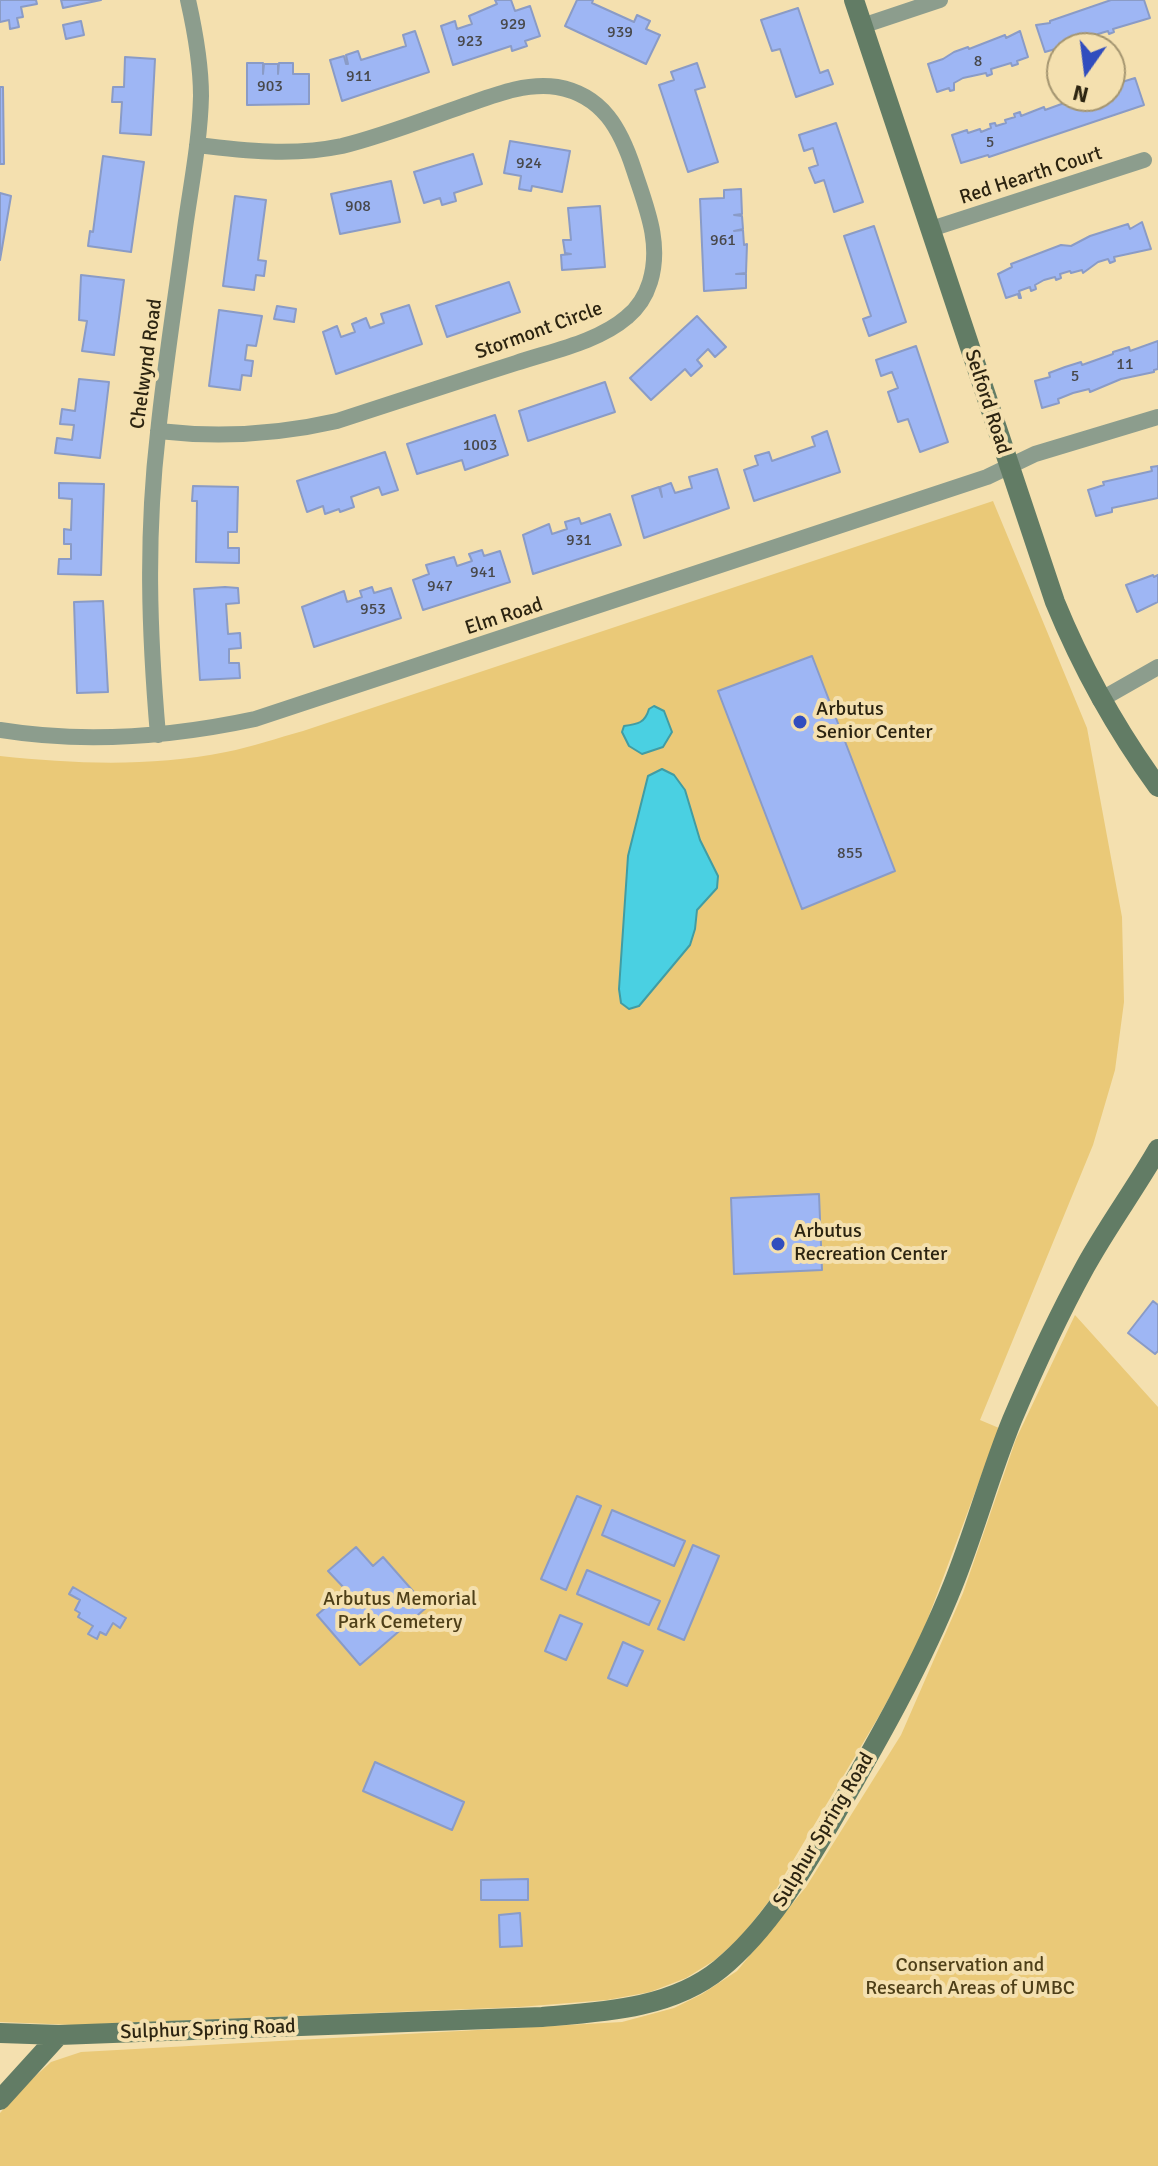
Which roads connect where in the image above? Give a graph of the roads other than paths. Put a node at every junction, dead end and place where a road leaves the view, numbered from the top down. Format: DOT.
graph roads {
  1 [pos="188,0"];
  2 [pos="854,0"];
  3 [pos="940,0"];
  4 [pos="862,26"];
  5 [pos="197,145"];
  6 [pos="1144,160"];
  7 [pos="931,229"];
  8 [pos="1158,417"];
  9 [pos="158,431"];
  10 [pos="1008,467"];
  11 [pos="1158,667"];
  12 [pos="1100,700"];
  13 [pos="0,730"];
  14 [pos="158,735"];
  15 [pos="1158,787"];
  16 [pos="1158,1149"];
  17 [pos="0,2033"];
  18 [pos="59,2035"];
  19 [pos="0,2100"];
  1 -- 5 [label="street, Chelwynd Road"];
  2 -- 4 [label="main road, Selford Road"];
  3 -- 4 [label="street"];
  4 -- 7 [label="main road, Selford Road"];
  5 -- 9 [label="street, Chelwynd Road"];
  5 -- 9 [label="street, Stormont Circle"];
  6 -- 7 [label="street, Red Hearth Court"];
  7 -- 10 [label="main road, Selford Road"];
  8 -- 10 [label="street, Elm Road"];
  9 -- 14 [label="street, Chelwynd Road"];
  10 -- 12 [label="main road, Selford Road"];
  10 -- 14 [label="street, Elm Road"];
  11 -- 12 [label="street"];
  12 -- 15 [label="main road, Selford Road"];
  13 -- 14 [label="street, Elm Road"];
  16 -- 18 [label="main road, Sulphur Spring Road"];
  17 -- 18 [label="main road, Sulphur Spring Road"];
  18 -- 19 [label="main road"];
}
